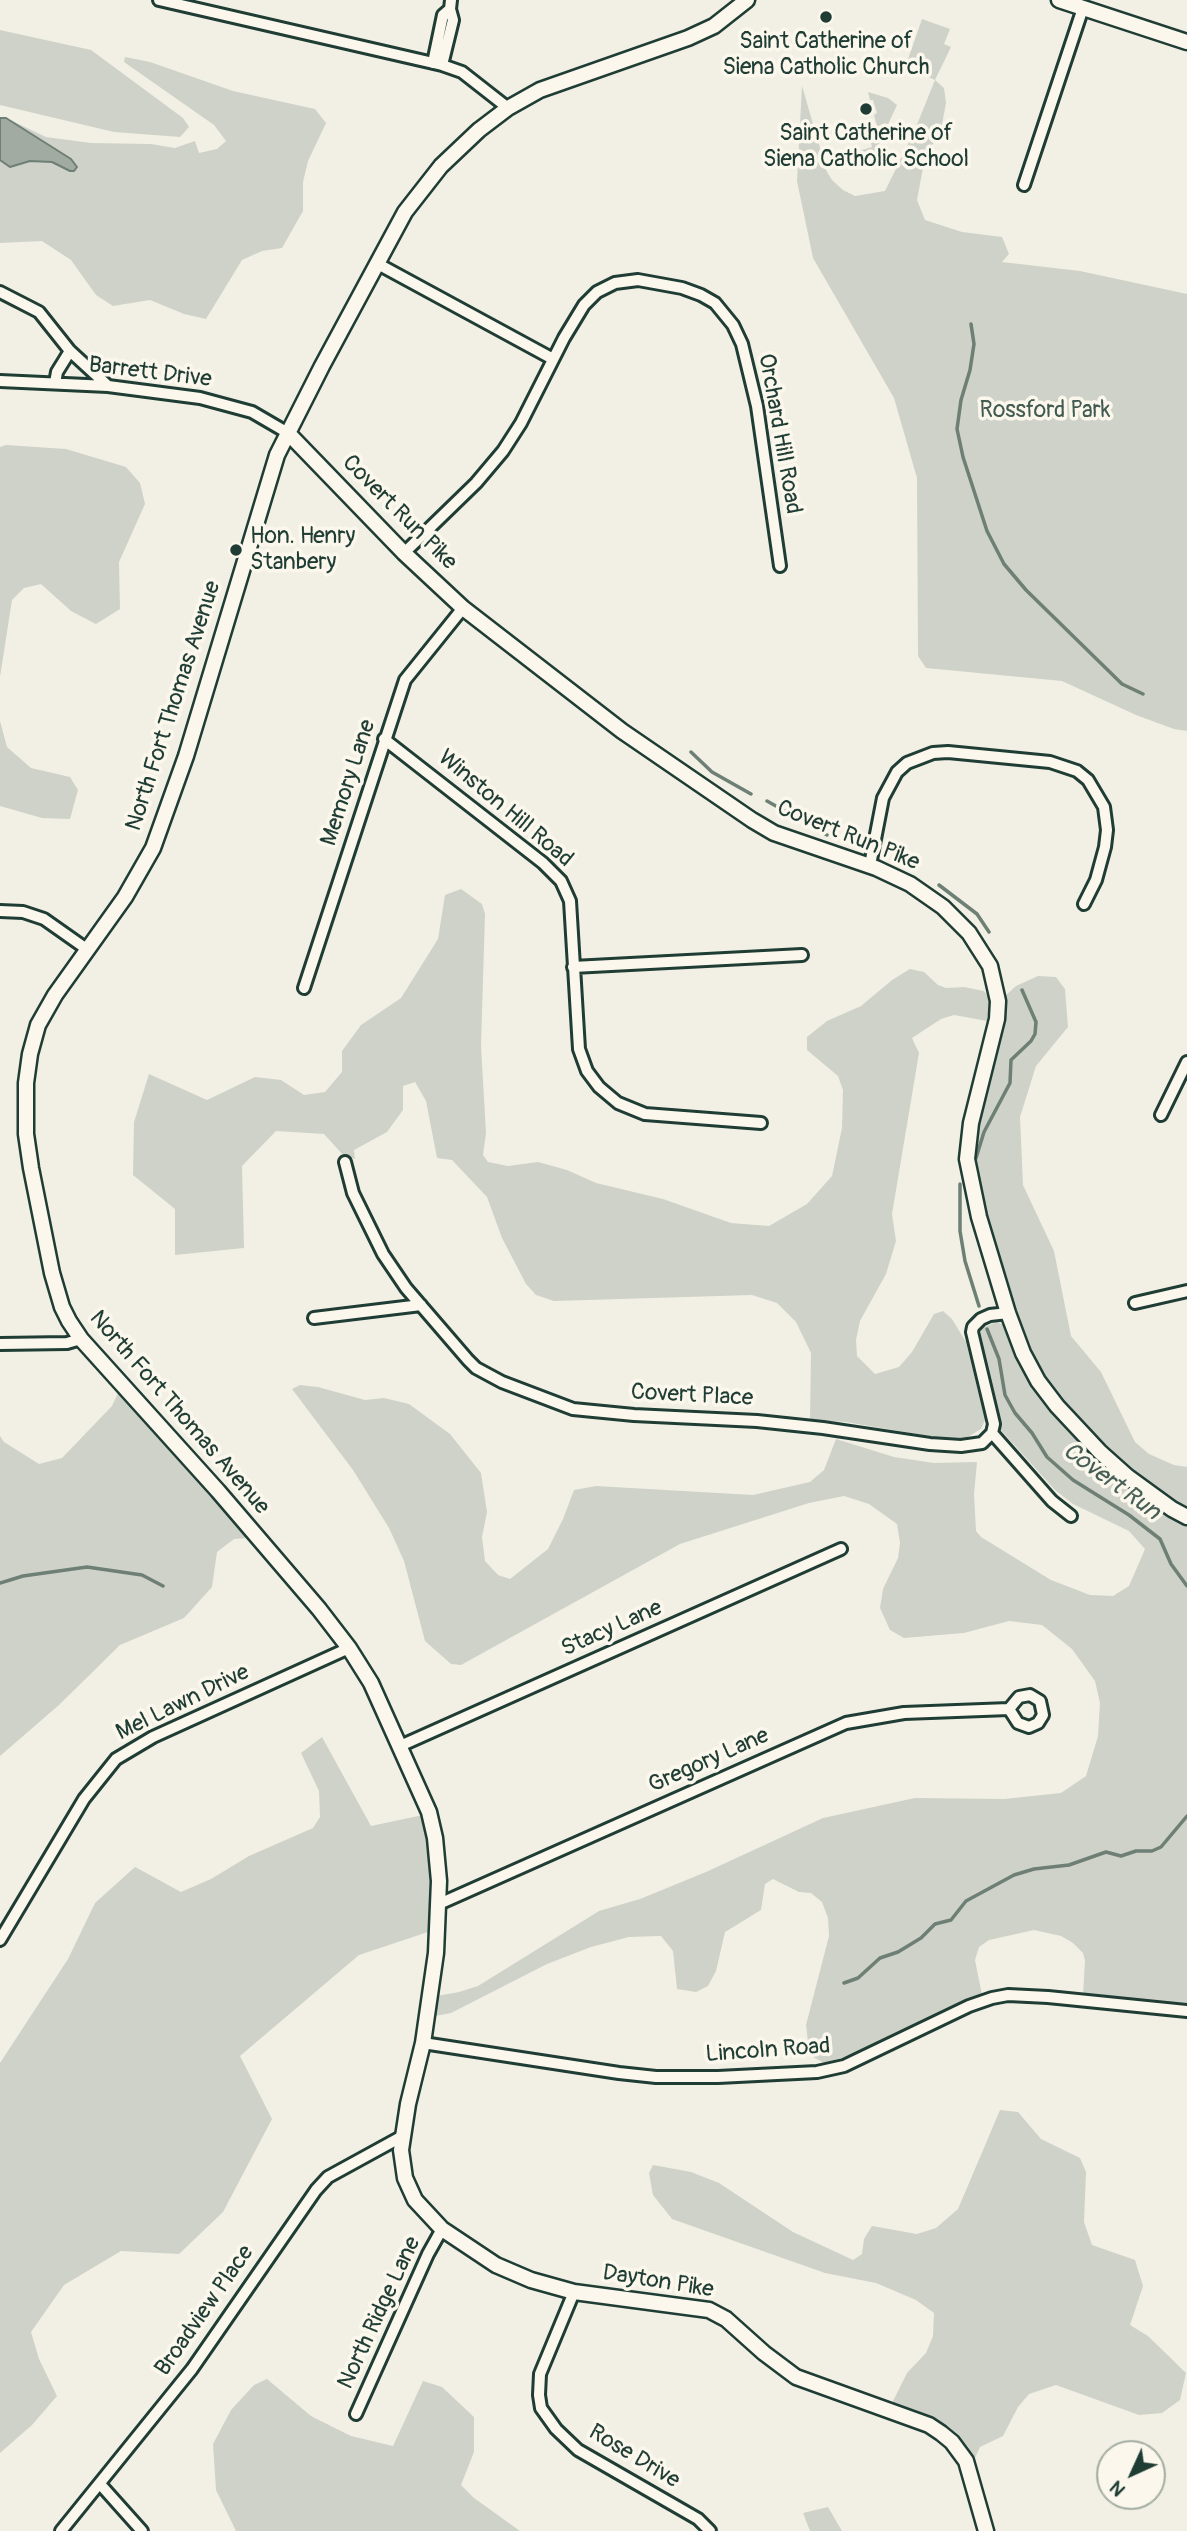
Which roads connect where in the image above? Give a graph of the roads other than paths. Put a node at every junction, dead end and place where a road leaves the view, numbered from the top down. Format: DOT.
graph roads {
  1 [pos="159,0"];
  2 [pos="747,0"];
  3 [pos="1059,0"];
  4 [pos="450,4"];
  5 [pos="1083,8"];
  6 [pos="1187,42"];
  7 [pos="438,64"];
  8 [pos="508,108"];
  9 [pos="1024,185"];
  10 [pos="378,264"];
  11 [pos="0,292"];
  12 [pos="70,351"];
  13 [pos="553,359"];
  14 [pos="0,381"];
  15 [pos="55,383"];
  16 [pos="108,386"];
  17 [pos="288,433"];
  18 [pos="404,553"];
  19 [pos="780,566"];
  20 [pos="463,608"];
  21 [pos="384,739"];
  22 [pos="870,866"];
  23 [pos="1084,904"];
  24 [pos="0,911"];
  25 [pos="88,950"];
  26 [pos="802,955"];
  27 [pos="573,967"];
  28 [pos="304,988"];
  29 [pos="1187,1062"];
  30 [pos="1161,1115"];
  31 [pos="761,1124"];
  32 [pos="345,1162"];
  33 [pos="1187,1291"];
  34 [pos="1135,1303"];
  35 [pos="421,1305"];
  36 [pos="1008,1313"];
  37 [pos="314,1318"];
  38 [pos="81,1339"];
  39 [pos="0,1344"];
  40 [pos="992,1433"];
  41 [pos="1071,1516"];
  42 [pos="1187,1517"];
  43 [pos="841,1549"];
  44 [pos="349,1648"];
  45 [pos="1009,1709"];
  46 [pos="400,1746"];
  47 [pos="439,1904"];
  48 [pos="0,1940"];
  49 [pos="1187,2011"];
  50 [pos="424,2043"];
  51 [pos="401,2137"];
  52 [pos="442,2229"];
  53 [pos="574,2292"];
  54 [pos="356,2414"];
  55 [pos="100,2484"];
  56 [pos="61,2531"];
  57 [pos="142,2531"];
  58 [pos="710,2531"];
  59 [pos="986,2531"];
  1 -- 7 [label="street"];
  2 -- 8 [label="street, North Fort Thomas Avenue"];
  3 -- 5 [label="street"];
  4 -- 7 [label="street"];
  5 -- 6 [label="street"];
  5 -- 9 [label="street"];
  7 -- 8 [label="street"];
  8 -- 10 [label="street, North Fort Thomas Avenue"];
  10 -- 13 [label="street"];
  10 -- 17 [label="street, North Fort Thomas Avenue"];
  11 -- 12 [label="street"];
  12 -- 15 [label="street"];
  12 -- 16 [label="street"];
  13 -- 18 [label="street, Orchard Hill Road"];
  13 -- 19 [label="street, Orchard Hill Road"];
  14 -- 15 [label="street, Barrett Drive"];
  15 -- 16 [label="street, Barrett Drive"];
  16 -- 17 [label="street, Barrett Drive"];
  17 -- 18 [label="street, Covert Run Pike"];
  17 -- 25 [label="street, North Fort Thomas Avenue"];
  18 -- 20 [label="street, Covert Run Pike"];
  20 -- 21 [label="street, Memory Lane"];
  20 -- 22 [label="street, Covert Run Pike"];
  21 -- 27 [label="street, Winston Hill Road"];
  21 -- 28 [label="street, Memory Lane"];
  22 -- 23 [label="street"];
  22 -- 36 [label="street, Covert Run Pike"];
  24 -- 25 [label="street"];
  25 -- 38 [label="street, North Fort Thomas Avenue"];
  26 -- 27 [label="street"];
  27 -- 31 [label="street, Winston Hill Road"];
  29 -- 30 [label="street"];
  32 -- 35 [label="street, Covert Place"];
  33 -- 34 [label="street"];
  35 -- 37 [label="street"];
  35 -- 40 [label="street, Covert Place"];
  36 -- 40 [label="street"];
  36 -- 42 [label="street, Covert Run Pike"];
  38 -- 39 [label="street"];
  38 -- 44 [label="street, North Fort Thomas Avenue"];
  40 -- 41 [label="street"];
  43 -- 46 [label="street, Stacy Lane"];
  44 -- 46 [label="street, North Fort Thomas Avenue"];
  44 -- 48 [label="street, Mel Lawn Drive"];
  45 -- 47 [label="street, Gregory Lane"];
  46 -- 47 [label="street, North Fort Thomas Avenue"];
  47 -- 50 [label="street, North Fort Thomas Avenue"];
  49 -- 50 [label="street, Lincoln Road"];
  50 -- 51 [label="street, Dayton Pike"];
  51 -- 52 [label="street, Dayton Pike"];
  51 -- 55 [label="street, Broadview Place"];
  52 -- 53 [label="street, Dayton Pike"];
  52 -- 54 [label="street, North Ridge Lane"];
  53 -- 58 [label="street, Rose Drive"];
  53 -- 59 [label="street, Dayton Pike"];
  55 -- 56 [label="street, Broadview Place"];
  55 -- 57 [label="street"];
}
